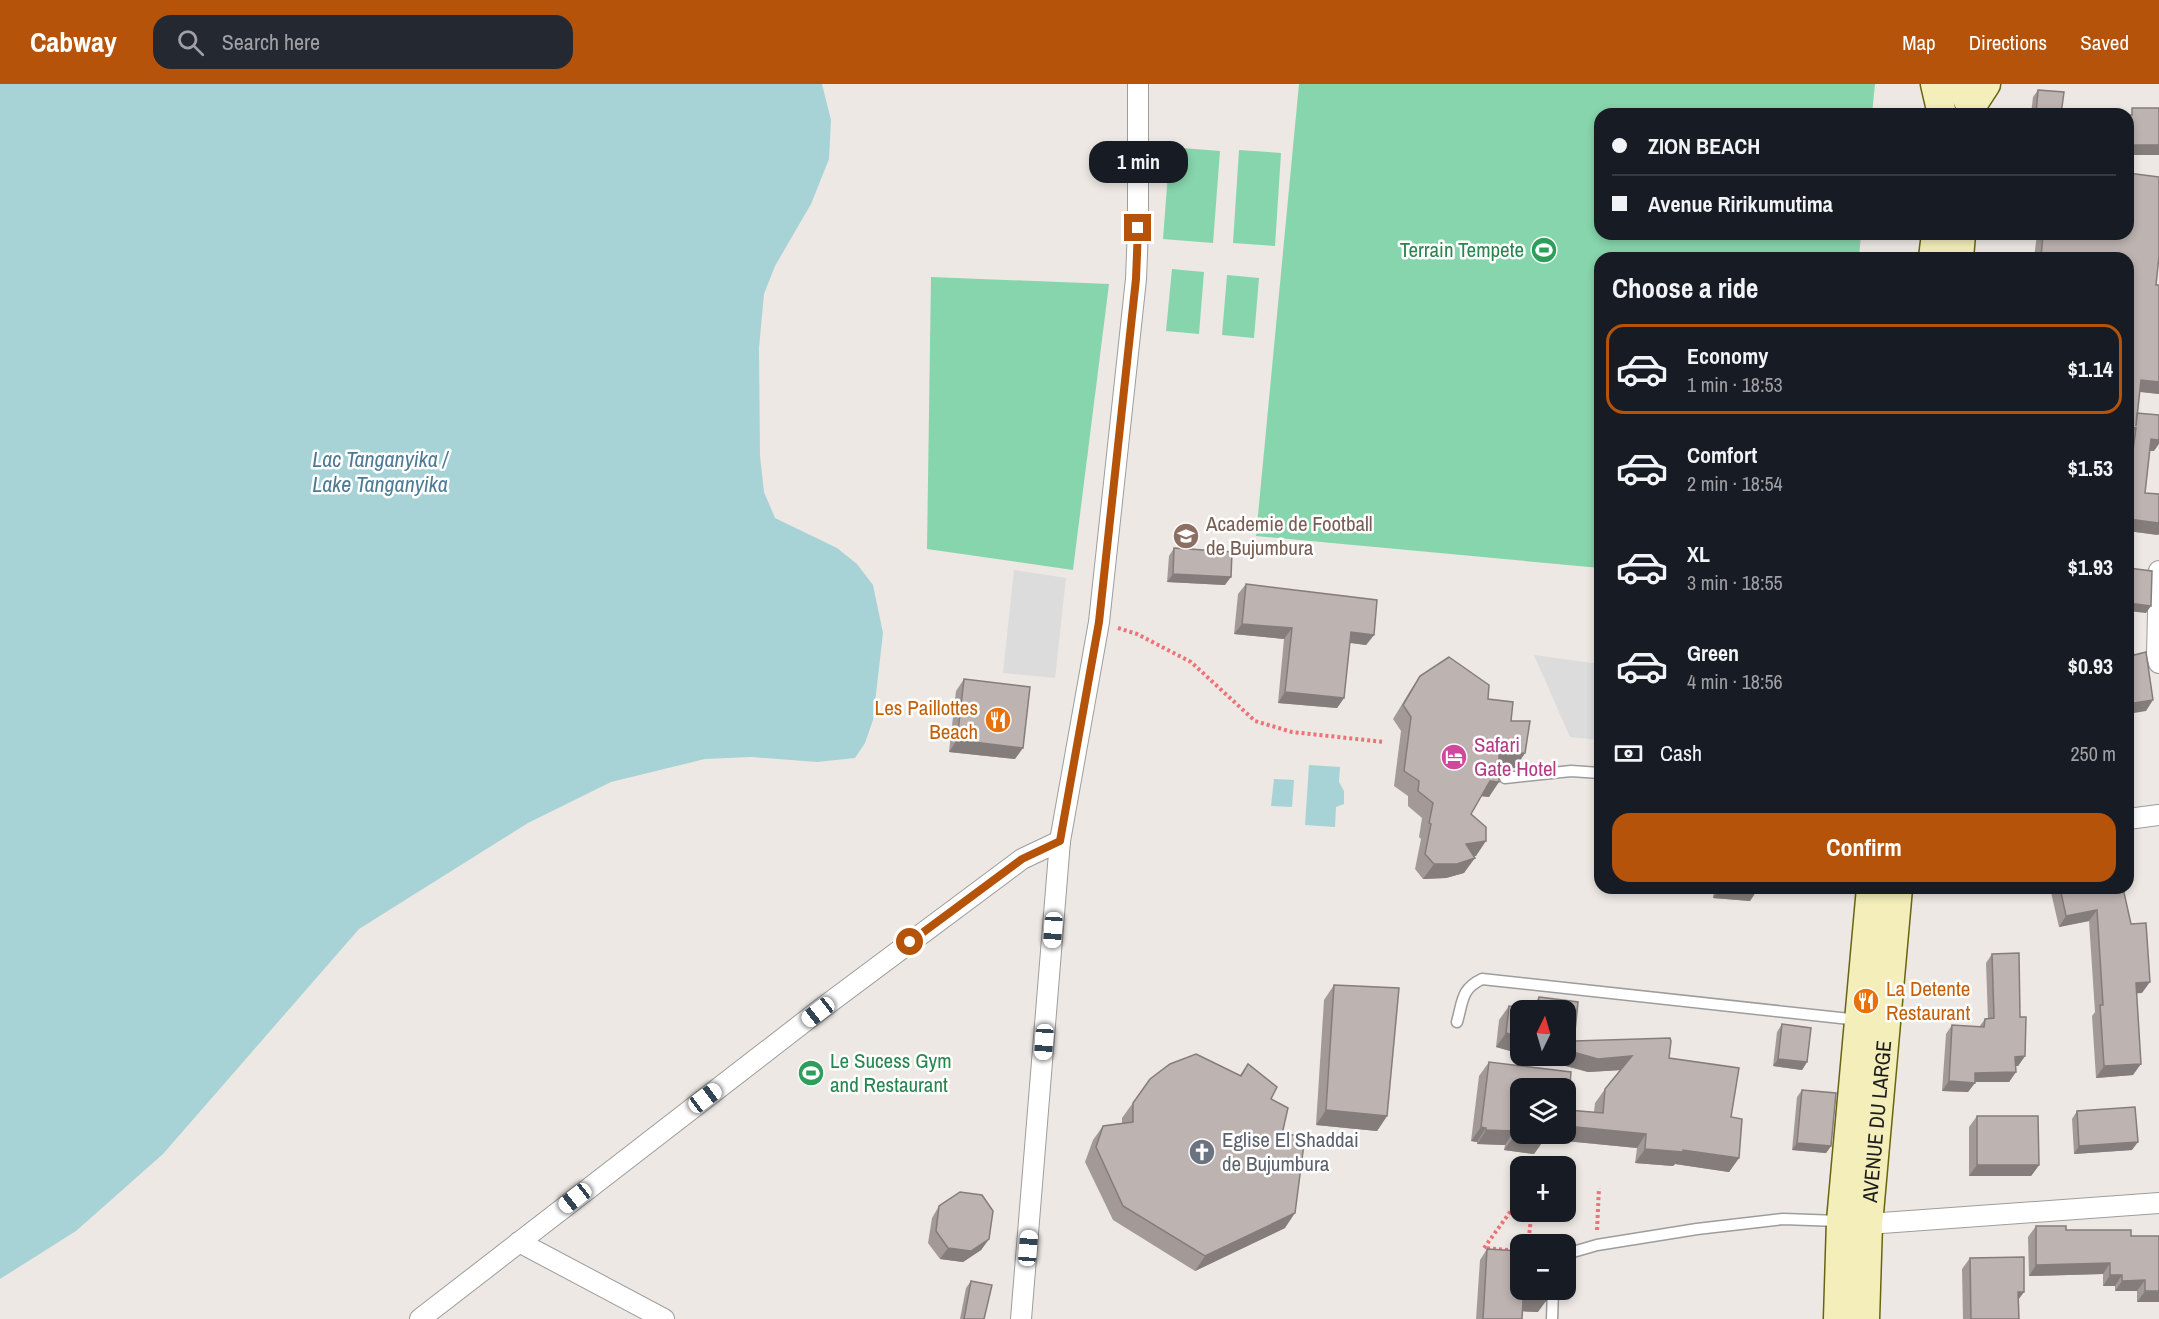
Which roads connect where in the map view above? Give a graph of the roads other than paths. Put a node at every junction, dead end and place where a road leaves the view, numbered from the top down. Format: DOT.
graph roads {
  1 [pos="1138,84"];
  2 [pos="1935,84"];
  3 [pos="1940,108"];
  4 [pos="2159,571"];
  5 [pos="2159,579"];
  6 [pos="2159,663"];
  7 [pos="1594,773"];
  8 [pos="1505,778"];
  9 [pos="2159,815"];
  10 [pos="2134,818"];
  11 [pos="1060,841"];
  12 [pos="1870,894"];
  13 [pos="1897,894"];
  14 [pos="1859,1020"];
  15 [pos="1458,1022"];
  16 [pos="2159,1203"];
  17 [pos="1855,1223"];
  18 [pos="519,1242"];
  19 [pos="1576,1251"];
  20 [pos="1553,1300"];
  21 [pos="420,1319"];
  22 [pos="664,1319"];
  23 [pos="1021,1319"];
  24 [pos="1552,1319"];
  25 [pos="1838,1319"];
  26 [pos="1865,1319"];
  1 -- 11 [label="street"];
  2 -- 3 [label="main road"];
  4 -- 5 [label="street"];
  5 -- 6 [label="street"];
  7 -- 8 [label="lane"];
  9 -- 10 [label="street"];
  11 -- 18 [label="street"];
  11 -- 23 [label="street"];
  12 -- 14 [label="main road, AVENUE DU LARGE"];
  13 -- 17 [label="main road, AVENUE DU LARGE"];
  14 -- 15 [label="lane"];
  14 -- 17 [label="main road, AVENUE DU LARGE"];
  16 -- 17 [label="street"];
  17 -- 19 [label="lane"];
  17 -- 25 [label="main road, AVENUE DU LARGE"];
  17 -- 26 [label="main road, AVENUE DU LARGE"];
  18 -- 21 [label="street"];
  18 -- 22 [label="street"];
  20 -- 24 [label="lane"];
}
